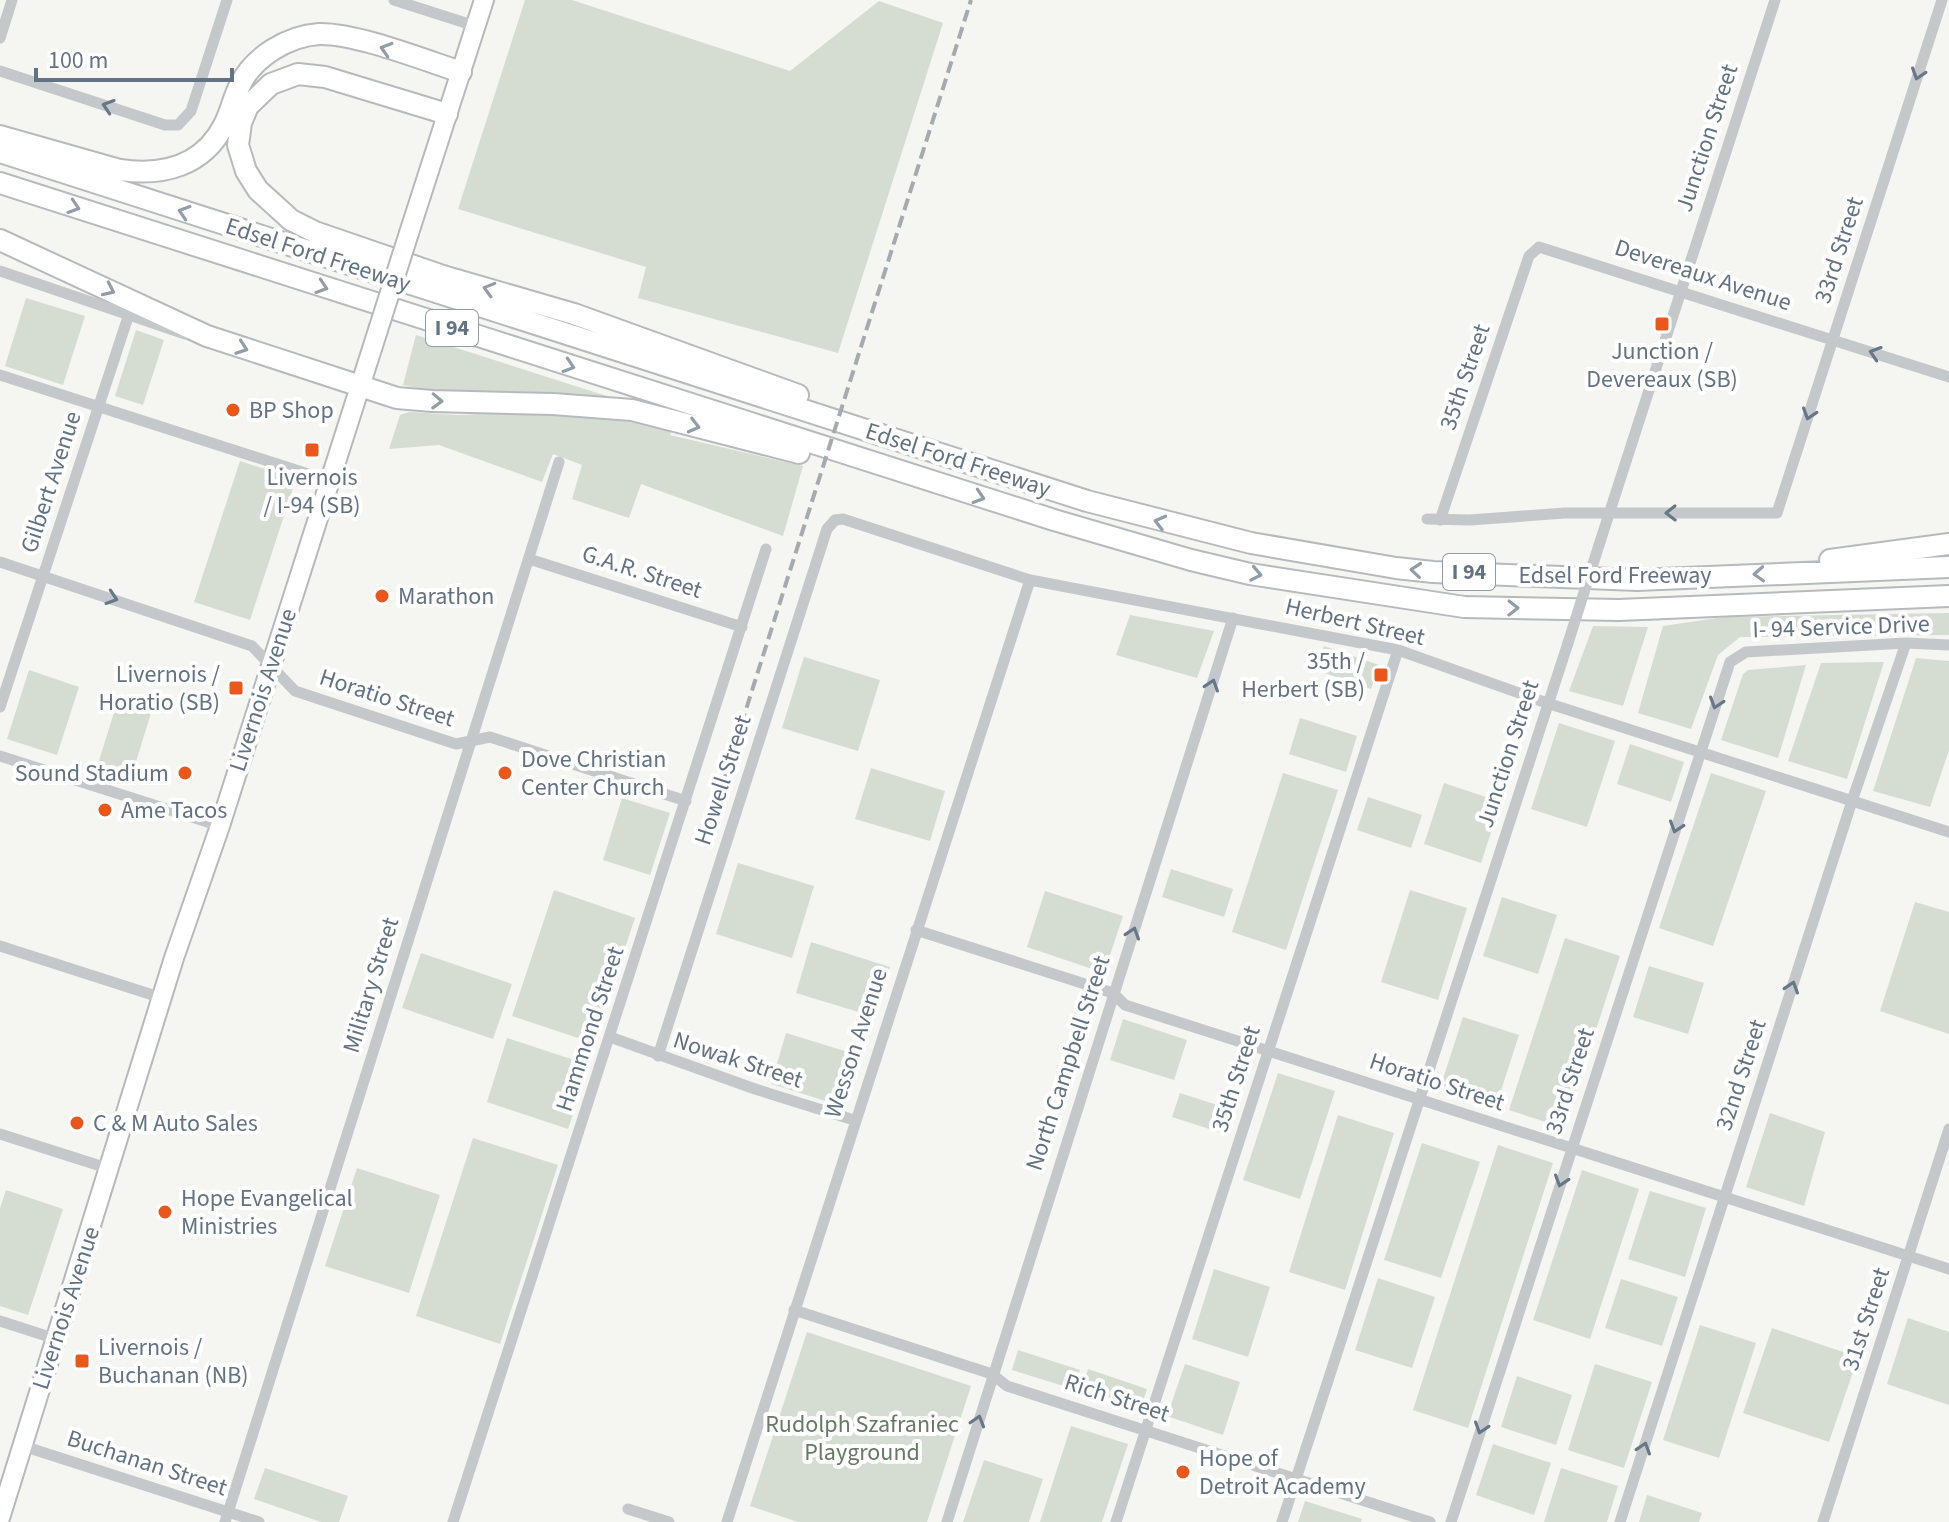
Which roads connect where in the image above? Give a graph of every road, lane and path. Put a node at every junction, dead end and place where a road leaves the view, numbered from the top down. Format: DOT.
graph roads {
  1 [pos="12,0"];
  2 [pos="227,0"];
  3 [pos="394,0"];
  4 [pos="484,0"];
  5 [pos="1775,0"];
  6 [pos="1942,0"];
  7 [pos="475,26"];
  8 [pos="0,38"];
  9 [pos="0,71"];
  10 [pos="461,72"];
  11 [pos="447,114"];
  12 [pos="0,136"];
  13 [pos="0,152"];
  14 [pos="0,183"];
  15 [pos="0,240"];
  16 [pos="1534,249"];
  17 [pos="0,271"];
  18 [pos="1680,291"];
  19 [pos="128,317"];
  20 [pos="207,336"];
  21 [pos="1833,340"];
  22 [pos="0,375"];
  23 [pos="1949,377"];
  24 [pos="362,380"];
  25 [pos="99,406"];
  26 [pos="869,431"];
  27 [pos="559,462"];
  28 [pos="904,473"];
  29 [pos="330,481"];
  30 [pos="1608,514"];
  31 [pos="835,520"];
  32 [pos="1949,544"];
  33 [pos="766,549"];
  34 [pos="529,559"];
  35 [pos="0,562"];
  36 [pos="1949,567"];
  37 [pos="1791,572"];
  38 [pos="43,576"];
  39 [pos="1030,580"];
  40 [pos="1949,599"];
  41 [pos="1233,618"];
  42 [pos="742,627"];
  43 [pos="1906,643"];
  44 [pos="1949,645"];
  45 [pos="1398,650"];
  46 [pos="1736,656"];
  47 [pos="271,665"];
  48 [pos="1547,703"];
  49 [pos="0,707"];
  50 [pos="472,740"];
  51 [pos="1700,752"];
  52 [pos="0,756"];
  53 [pos="686,801"];
  54 [pos="1852,801"];
  55 [pos="220,826"];
  56 [pos="1949,832"];
  57 [pos="916,930"];
  58 [pos="0,946"];
  59 [pos="1113,993"];
  60 [pos="162,998"];
  61 [pos="610,1037"];
  62 [pos="1268,1051"];
  63 [pos="658,1056"];
  64 [pos="1419,1099"];
  65 [pos="854,1120"];
  66 [pos="1949,1129"];
  67 [pos="0,1134"];
  68 [pos="1572,1148"];
  69 [pos="110,1169"];
  70 [pos="1725,1197"];
  71 [pos="1909,1257"];
  72 [pos="1949,1269"];
  73 [pos="794,1310"];
  74 [pos="0,1321"];
  75 [pos="56,1339"];
  76 [pos="992,1374"];
  77 [pos="1146,1431"];
  78 [pos="23,1446"];
  79 [pos="1296,1479"];
  80 [pos="628,1509"];
  81 [pos="227,1517"];
  82 [pos="0,1518"];
  83 [pos="259,1522"];
  84 [pos="453,1522"];
  85 [pos="669,1522"];
  86 [pos="727,1522"];
  87 [pos="947,1522"];
  88 [pos="1116,1522"];
  89 [pos="1282,1522"];
  90 [pos="1430,1522"];
  91 [pos="1451,1522"];
  92 [pos="1620,1522"];
  93 [pos="1823,1522"];
  1 -- 8 [label="street"];
  2 -- 9 [label="street, one-way"];
  3 -- 7 [label="street"];
  4 -- 7 [label="main road, Livernois Avenue"];
  5 -- 18 [label="street, Junction Street"];
  6 -- 21 [label="street, 33rd Street, one-way"];
  7 -- 10 [label="main road, Livernois Avenue"];
  10 -- 11 [label="main road, Livernois Avenue"];
  10 -- 12 [label="highway, one-way"];
  11 -- 24 [label="main road, Livernois Avenue, bridge"];
  26 -- 11 [label="highway, one-way"];
  26 -- 13 [label="highway, Edsel Ford Freeway / I 94, one-way"];
  14 -- 28 [label="highway, Edsel Ford Freeway / I 94, one-way"];
  15 -- 20 [label="highway, one-way"];
  16 -- 18 [label="street, Devereaux Avenue"];
  16 -- 30 [label="street, 35th Street"];
  17 -- 19 [label="street"];
  18 -- 21 [label="street, Devereaux Avenue"];
  18 -- 30 [label="street, Junction Street"];
  19 -- 20 [label="street"];
  19 -- 25 [label="street, Gilbert Avenue"];
  20 -- 24 [label="highway, one-way"];
  23 -- 21 [label="street, Devereaux Avenue, one-way"];
  21 -- 30 [label="street, 33rd Street, one-way"];
  22 -- 25 [label="street"];
  24 -- 28 [label="highway, one-way"];
  24 -- 29 [label="main road, Livernois Avenue"];
  25 -- 29 [label="street"];
  25 -- 38 [label="street, Gilbert Avenue"];
  37 -- 26 [label="highway, Edsel Ford Freeway / I 94, one-way"];
  27 -- 34 [label="street, Military Street"];
  28 -- 40 [label="highway, Edsel Ford Freeway / I 94, one-way"];
  29 -- 47 [label="main road, Livernois Avenue"];
  30 -- 48 [label="street, Junction Street, bridge"];
  31 -- 39 [label="street, Herbert Street"];
  31 -- 63 [label="street, Howell Street"];
  32 -- 37 [label="highway"];
  33 -- 42 [label="street, Hammond Street"];
  34 -- 42 [label="street, G.A.R. Street"];
  34 -- 50 [label="street, Military Street"];
  35 -- 38 [label="street, Horatio Street"];
  36 -- 37 [label="highway, Edsel Ford Freeway / I 94"];
  38 -- 47 [label="street, Horatio Street, one-way"];
  38 -- 49 [label="street, Gilbert Avenue"];
  39 -- 41 [label="street, Herbert Street"];
  39 -- 57 [label="street, Wesson Avenue"];
  41 -- 45 [label="street, Herbert Street"];
  59 -- 41 [label="street, North Campbell Street, one-way"];
  42 -- 53 [label="street, Hammond Street"];
  43 -- 44 [label="street, I- 94 Service Drive"];
  43 -- 46 [label="street, I- 94 Service Drive"];
  43 -- 54 [label="street, 32nd Street"];
  45 -- 48 [label="street, Herbert Street"];
  45 -- 62 [label="street, 35th Street"];
  46 -- 51 [label="street, 33rd Street, one-way"];
  47 -- 50 [label="street, Horatio Street"];
  47 -- 55 [label="main road, Livernois Avenue"];
  48 -- 51 [label="street, Herbert Street"];
  48 -- 64 [label="street, Junction Street"];
  50 -- 53 [label="street, Horatio Street"];
  50 -- 81 [label="street, Military Street"];
  51 -- 54 [label="street, Herbert Street"];
  51 -- 68 [label="street, 33rd Street, one-way"];
  52 -- 55 [label="street"];
  53 -- 61 [label="street, Hammond Street"];
  54 -- 56 [label="street, Herbert Street"];
  70 -- 54 [label="street, 32nd Street, one-way"];
  55 -- 60 [label="main road, Livernois Avenue"];
  57 -- 59 [label="street, Horatio Street"];
  57 -- 65 [label="street, Wesson Avenue"];
  58 -- 60 [label="street"];
  59 -- 62 [label="street, Horatio Street"];
  59 -- 76 [label="street, North Campbell Street"];
  60 -- 69 [label="main road, Livernois Avenue"];
  61 -- 63 [label="street, Nowak Street"];
  61 -- 84 [label="street, Hammond Street"];
  62 -- 64 [label="street, Horatio Street"];
  62 -- 77 [label="street, 35th Street"];
  63 -- 65 [label="street, Nowak Street"];
  64 -- 68 [label="street, Horatio Street"];
  64 -- 79 [label="street, Junction Street"];
  65 -- 73 [label="street, Wesson Avenue"];
  66 -- 71 [label="street, 31st Street"];
  67 -- 69 [label="street"];
  68 -- 70 [label="street, Horatio Street"];
  68 -- 91 [label="street, 33rd Street, one-way"];
  69 -- 75 [label="main road, Livernois Avenue"];
  70 -- 71 [label="street, Horatio Street"];
  92 -- 70 [label="street, 32nd Street, one-way"];
  71 -- 72 [label="street, Horatio Street"];
  71 -- 93 [label="street, 31st Street"];
  73 -- 76 [label="street, Rich Street"];
  73 -- 86 [label="street, Wesson Avenue"];
  74 -- 75 [label="street"];
  75 -- 78 [label="main road, Livernois Avenue"];
  76 -- 77 [label="street, Rich Street"];
  87 -- 76 [label="street, North Campbell Street, one-way"];
  77 -- 79 [label="street, Rich Street"];
  77 -- 88 [label="street, 35th Street"];
  78 -- 81 [label="street, Buchanan Street"];
  78 -- 82 [label="main road, Livernois Avenue"];
  79 -- 89 [label="street, Junction Street"];
  79 -- 90 [label="street, Rich Street"];
  80 -- 85 [label="street"];
  81 -- 83 [label="street, Buchanan Street"];
}
